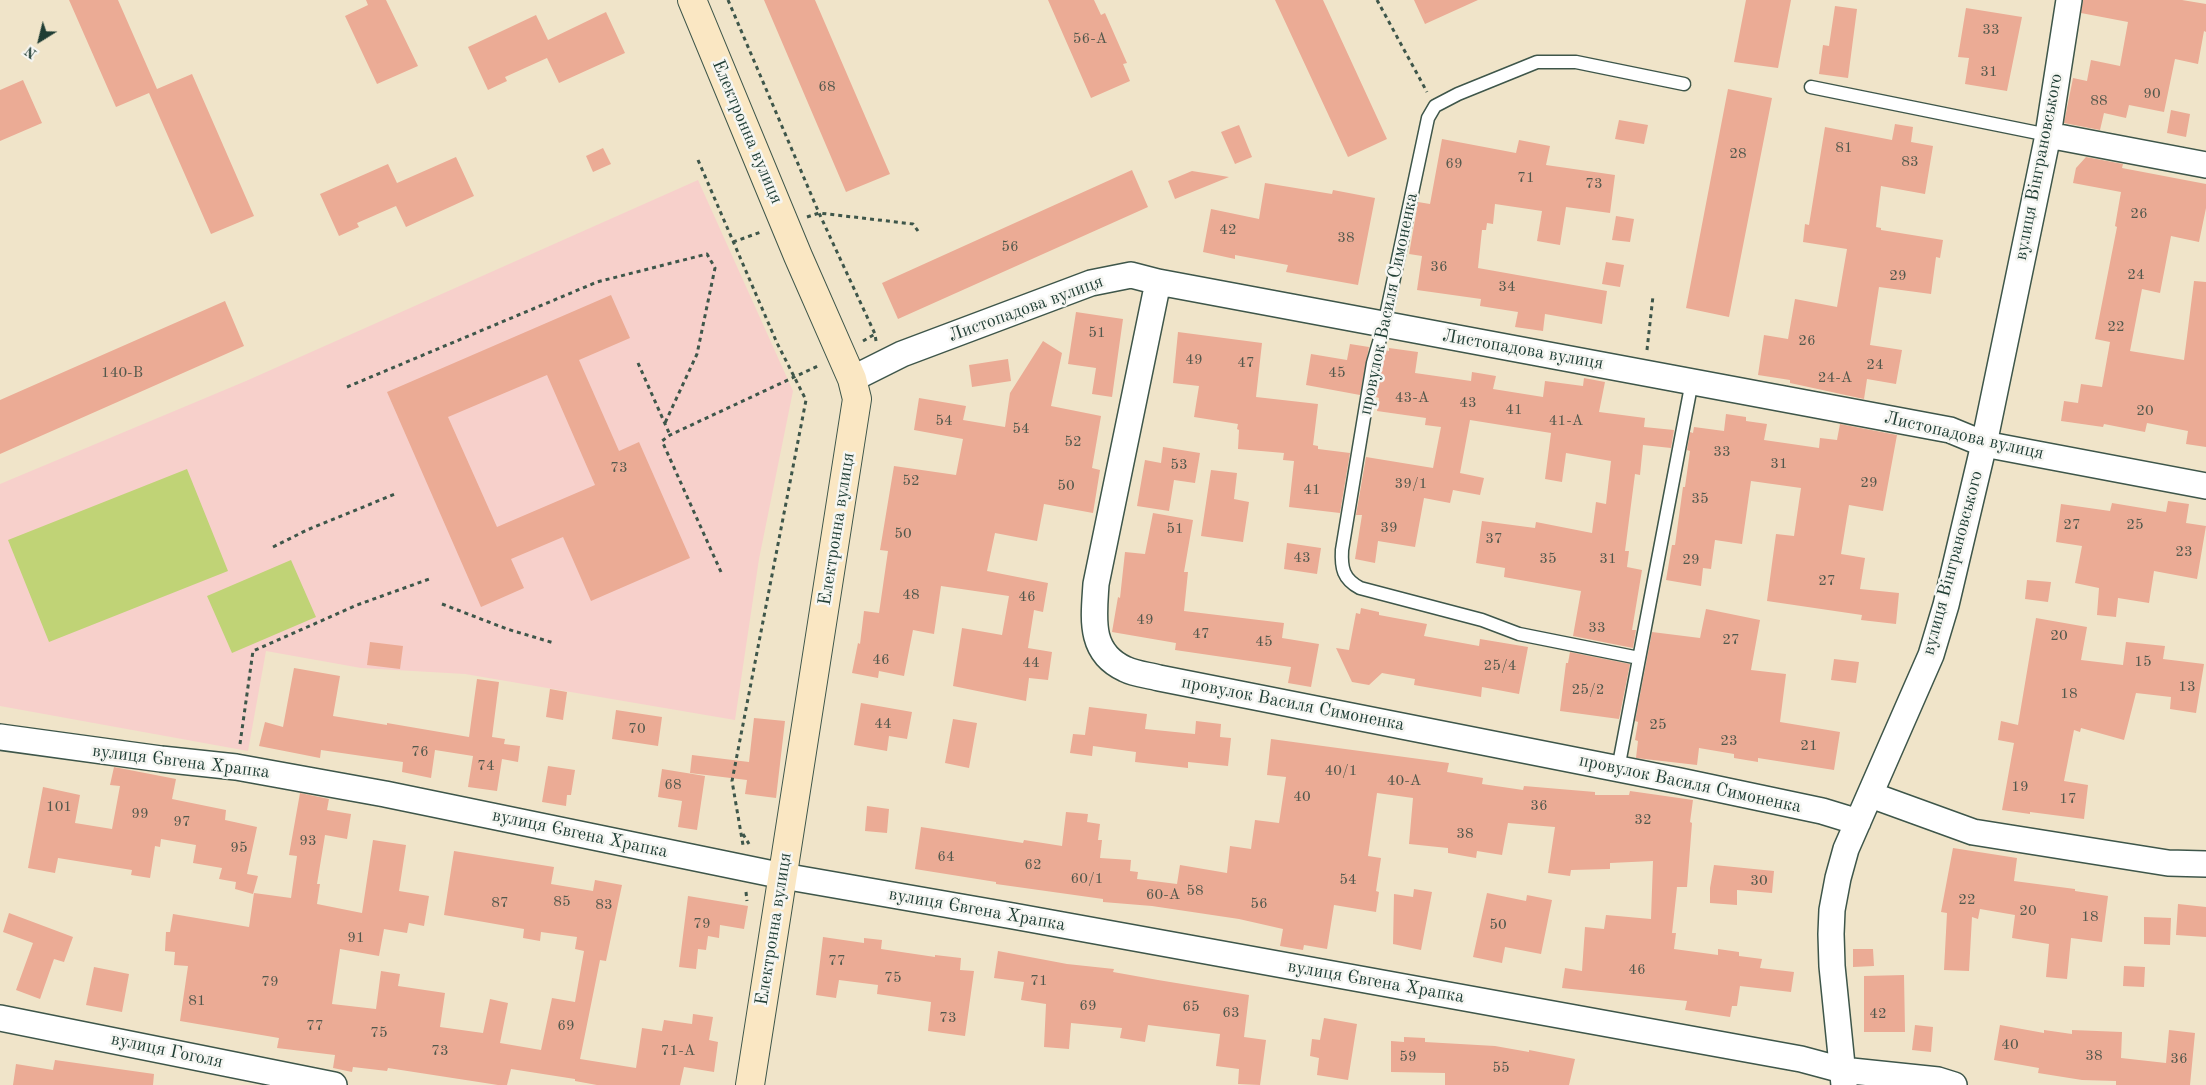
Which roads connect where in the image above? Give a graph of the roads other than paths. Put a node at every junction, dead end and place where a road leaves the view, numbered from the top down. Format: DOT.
graph roads {
  1 [pos="692,0"];
  2 [pos="2069,0"];
  3 [pos="1684,84"];
  4 [pos="1811,87"];
  5 [pos="2048,135"];
  6 [pos="2206,165"];
  7 [pos="1158,282"];
  8 [pos="1384,325"];
  9 [pos="852,379"];
  10 [pos="1692,381"];
  11 [pos="1984,444"];
  12 [pos="2206,486"];
  13 [pos="1639,658"];
  14 [pos="0,737"];
  15 [pos="1618,769"];
  16 [pos="1871,794"];
  17 [pos="1858,822"];
  18 [pos="2206,864"];
  19 [pos="783,876"];
  20 [pos="0,1018"];
  21 [pos="1843,1077"];
  22 [pos="334,1085"];
  23 [pos="750,1085"];
  24 [pos="1954,1085"];
  1 -- 9 [label="street, Електронна вулиця"];
  2 -- 5 [label="street, вулиця Вінграновського"];
  3 -- 8 [label="lane, провулок Василя Симоненка"];
  4 -- 5 [label="lane"];
  5 -- 6 [label="street"];
  5 -- 11 [label="street, вулиця Вінграновського"];
  7 -- 8 [label="street, Листопадова вулиця"];
  7 -- 9 [label="street, Листопадова вулиця"];
  7 -- 15 [label="street, провулок Василя Симоненка"];
  8 -- 10 [label="street, Листопадова вулиця"];
  8 -- 13 [label="lane, провулок Василя Симоненка"];
  9 -- 19 [label="street, Електронна вулиця"];
  10 -- 11 [label="street, Листопадова вулиця"];
  10 -- 13 [label="lane"];
  11 -- 12 [label="street, Листопадова вулиця"];
  11 -- 16 [label="street, вулиця Вінграновського"];
  13 -- 15 [label="lane"];
  14 -- 19 [label="street, вулиця Євгена Храпка"];
  15 -- 17 [label="street, провулок Василя Симоненка"];
  16 -- 17 [label="street, вулиця Вінграновського"];
  16 -- 18 [label="street"];
  17 -- 21 [label="street, вулиця Вінграновського"];
  19 -- 21 [label="street, вулиця Євгена Храпка"];
  19 -- 23 [label="street, Електронна вулиця"];
  20 -- 22 [label="street, вулиця Гоголя"];
  21 -- 24 [label="street, вулиця Євгена Храпка"];
}
